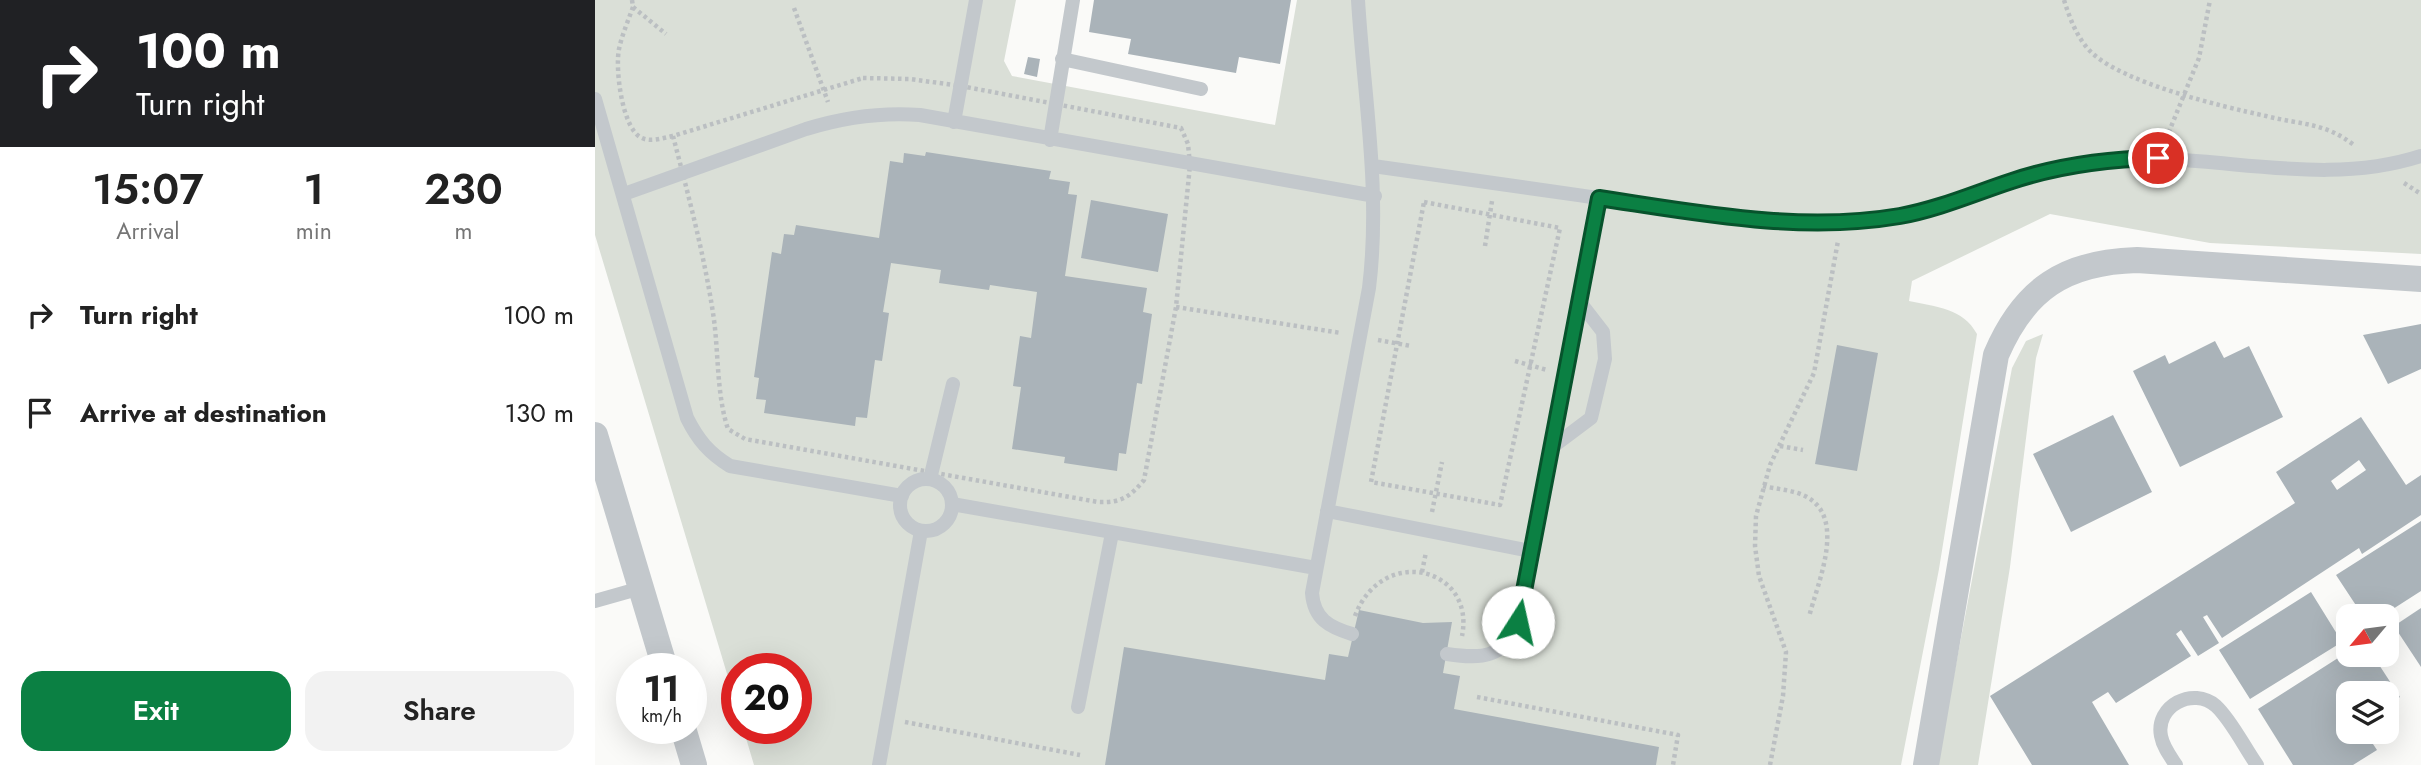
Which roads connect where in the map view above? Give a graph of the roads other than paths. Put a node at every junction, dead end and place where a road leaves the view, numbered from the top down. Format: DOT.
graph roads {
  1 [pos="976,0"];
  2 [pos="1073,0"];
  3 [pos="1358,0"];
  4 [pos="1062,60"];
  5 [pos="1201,89"];
  6 [pos="595,99"];
  7 [pos="954,122"];
  8 [pos="1050,140"];
  9 [pos="2421,156"];
  10 [pos="1373,166"];
  11 [pos="624,194"];
  12 [pos="1375,196"];
  13 [pos="1599,198"];
  14 [pos="2421,279"];
  15 [pos="1579,301"];
  16 [pos="953,384"];
  17 [pos="595,435"];
  18 [pos="1551,448"];
  19 [pos="931,475"];
  20 [pos="902,496"];
  21 [pos="952,505"];
  22 [pos="1327,511"];
  23 [pos="921,531"];
  24 [pos="1112,533"];
  25 [pos="1531,551"];
  26 [pos="1316,568"];
  27 [pos="641,588"];
  28 [pos="595,601"];
  29 [pos="1351,634"];
  30 [pos="660,653"];
  31 [pos="1452,655"];
  32 [pos="1078,707"];
  33 [pos="688,744"];
  34 [pos="694,765"];
  35 [pos="879,765"];
  36 [pos="1926,765"];
  37 [pos="2176,765"];
  38 [pos="2257,765"];
  1 -- 7 [label="lane"];
  2 -- 4 [label="lane"];
  3 -- 10 [label="lane"];
  4 -- 5 [label="lane"];
  4 -- 8 [label="lane"];
  6 -- 11 [label="lane"];
  7 -- 8 [label="lane"];
  7 -- 11 [label="lane"];
  8 -- 12 [label="lane"];
  9 -- 13 [label="lane"];
  10 -- 12 [label="lane"];
  10 -- 13 [label="lane"];
  11 -- 20 [label="lane"];
  12 -- 22 [label="lane"];
  13 -- 15 [label="lane"];
  14 -- 36 [label="street"];
  15 -- 18 [label="lane"];
  15 -- 18 [label="lane"];
  16 -- 19 [label="lane"];
  17 -- 27 [label="street"];
  18 -- 25 [label="lane"];
  19 -- 20 [label="lane"];
  19 -- 21 [label="lane"];
  20 -- 23 [label="lane"];
  21 -- 23 [label="lane"];
  21 -- 24 [label="lane"];
  22 -- 25 [label="lane"];
  22 -- 26 [label="lane"];
  23 -- 35 [label="lane"];
  24 -- 26 [label="lane"];
  24 -- 32 [label="lane"];
  25 -- 31 [label="lane"];
  26 -- 29 [label="lane"];
  27 -- 28 [label="lane"];
  27 -- 30 [label="street"];
  33 -- 34 [label="street"];
  37 -- 38 [label="lane"];
}
